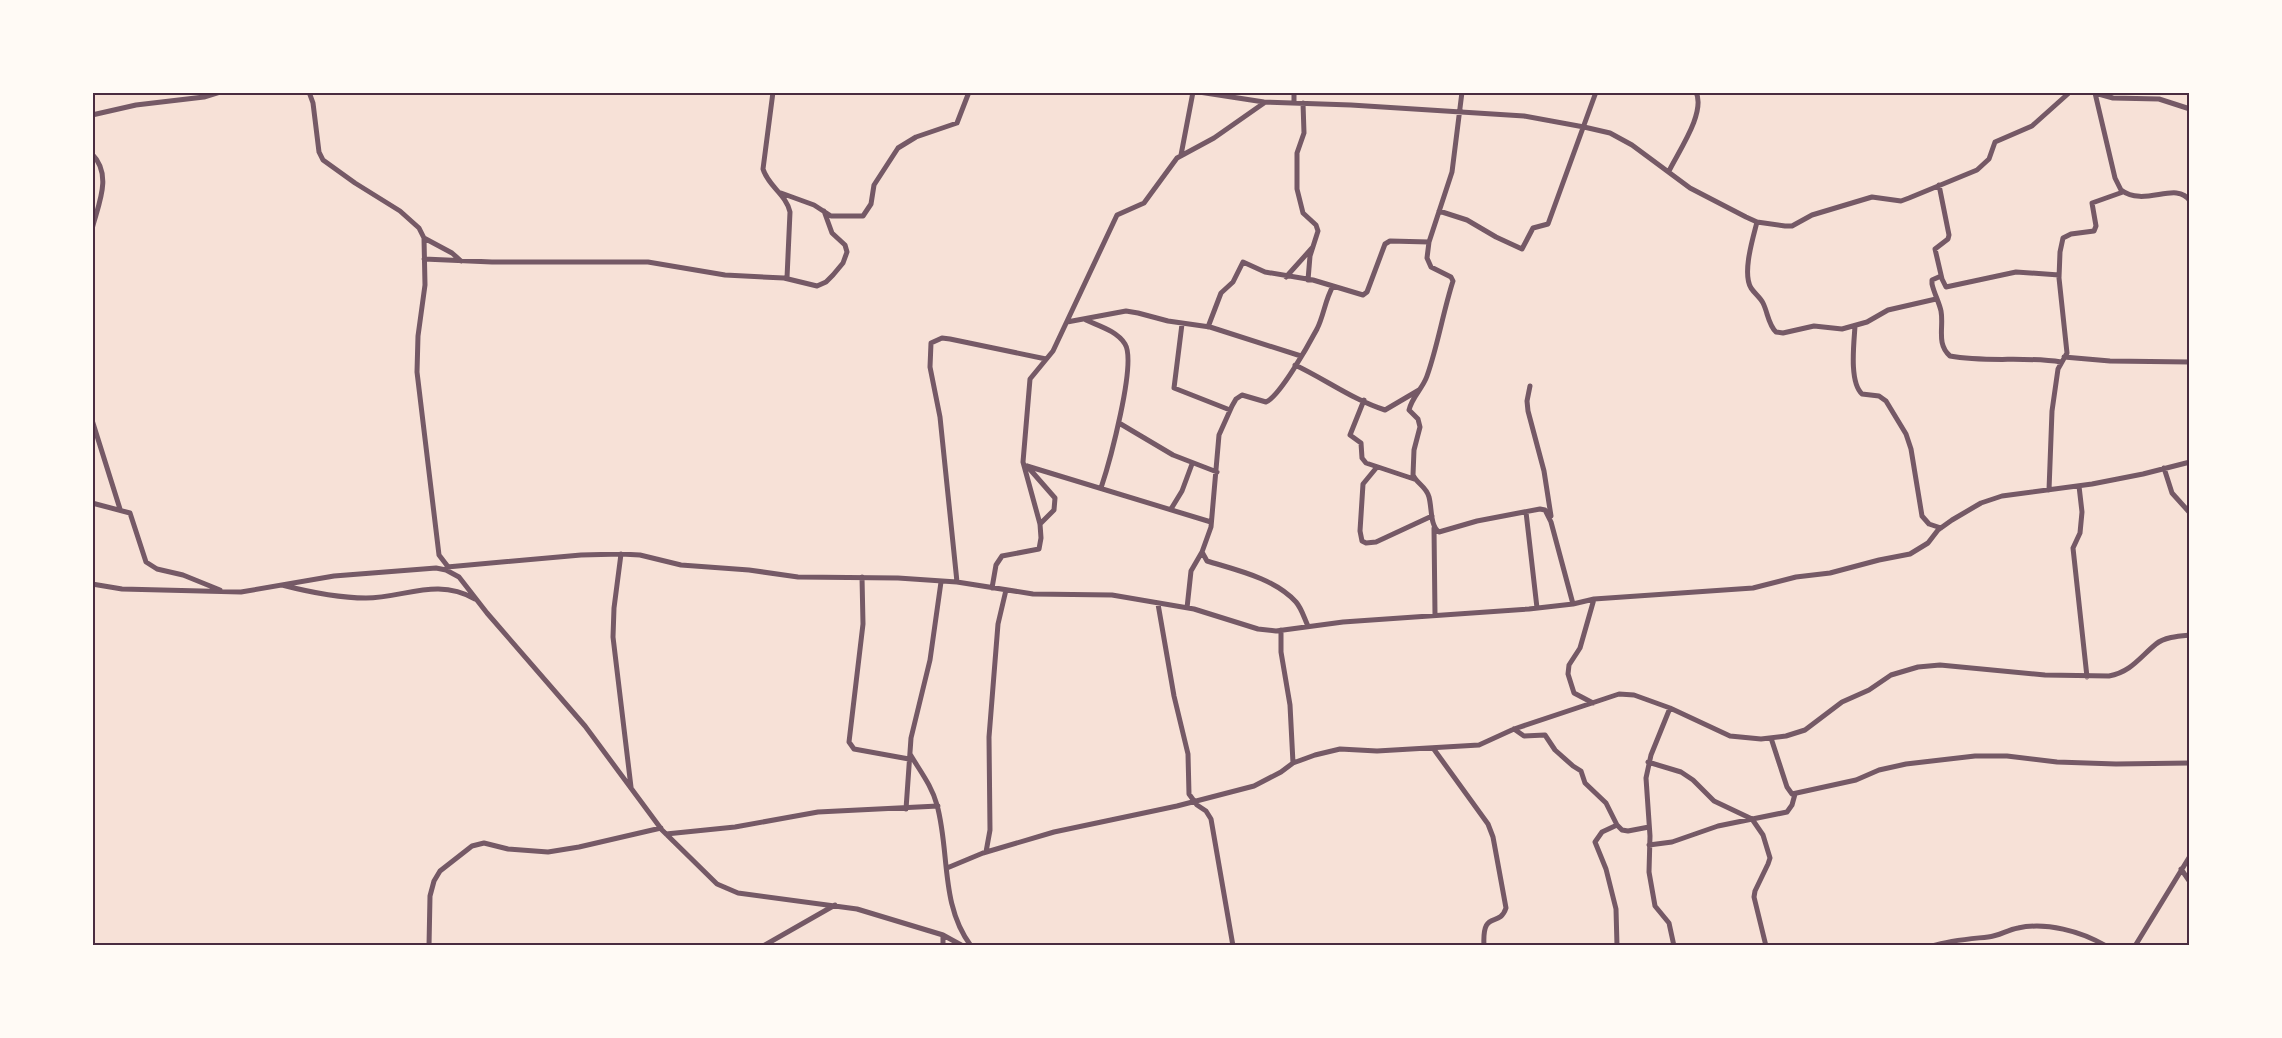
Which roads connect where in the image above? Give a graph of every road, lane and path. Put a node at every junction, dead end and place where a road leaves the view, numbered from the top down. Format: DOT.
graph roads {
  1 [pos="220,92"];
  2 [pos="309,92"];
  3 [pos="773,92"];
  4 [pos="969,92"];
  5 [pos="1192,92"];
  6 [pos="1199,92"];
  7 [pos="1294,92"];
  8 [pos="1462,92"];
  9 [pos="1596,92"];
  10 [pos="1696,92"];
  11 [pos="2070,92"];
  12 [pos="2095,93"];
  13 [pos="1264,102"];
  14 [pos="1294,103"];
  15 [pos="1303,104"];
  16 [pos="2190,109"];
  17 [pos="1460,113"];
  18 [pos="92,115"];
  19 [pos="1584,127"];
  20 [pos="92,154"];
  21 [pos="1181,155"];
  22 [pos="1669,172"];
  23 [pos="1939,186"];
  24 [pos="2123,192"];
  25 [pos="781,193"];
  26 [pos="2190,200"];
  27 [pos="824,211"];
  28 [pos="1440,211"];
  29 [pos="1757,222"];
  30 [pos="92,229"];
  31 [pos="424,238"];
  32 [pos="1429,242"];
  33 [pos="1314,245"];
  34 [pos="424,259"];
  35 [pos="461,261"];
  36 [pos="2059,274"];
  37 [pos="1941,276"];
  38 [pos="1286,277"];
  39 [pos="787,278"];
  40 [pos="1308,280"];
  41 [pos="1333,286"];
  42 [pos="1936,299"];
  43 [pos="1086,320"];
  44 [pos="1067,322"];
  45 [pos="1182,324"];
  46 [pos="1855,326"];
  47 [pos="1208,327"];
  48 [pos="1301,356"];
  49 [pos="2064,357"];
  50 [pos="1046,359"];
  51 [pos="2061,362"];
  52 [pos="2190,362"];
  53 [pos="1295,365"];
  54 [pos="1530,386"];
  55 [pos="1419,389"];
  56 [pos="1364,400"];
  57 [pos="1230,410"];
  58 [pos="92,420"];
  59 [pos="1119,423"];
  60 [pos="2190,462"];
  61 [pos="1025,464"];
  62 [pos="1192,464"];
  63 [pos="1377,466"];
  64 [pos="2164,468"];
  65 [pos="1216,472"];
  66 [pos="1415,479"];
  67 [pos="2080,486"];
  68 [pos="1101,488"];
  69 [pos="2049,490"];
  70 [pos="92,503"];
  71 [pos="120,509"];
  72 [pos="1171,509"];
  73 [pos="1526,512"];
  74 [pos="2190,513"];
  75 [pos="1432,516"];
  76 [pos="1211,522"];
  77 [pos="1551,522"];
  78 [pos="1040,524"];
  79 [pos="1434,527"];
  80 [pos="1941,528"];
  81 [pos="1202,552"];
  82 [pos="621,554"];
  83 [pos="447,566"];
  84 [pos="459,577"];
  85 [pos="862,577"];
  86 [pos="941,582"];
  87 [pos="956,582"];
  88 [pos="92,584"];
  89 [pos="280,585"];
  90 [pos="992,588"];
  91 [pos="1006,590"];
  92 [pos="222,591"];
  93 [pos="477,600"];
  94 [pos="1594,600"];
  95 [pos="1158,604"];
  96 [pos="1573,604"];
  97 [pos="1187,608"];
  98 [pos="1537,608"];
  99 [pos="1435,615"];
  100 [pos="1308,626"];
  101 [pos="1280,630"];
  102 [pos="2190,635"];
  103 [pos="2087,677"];
  104 [pos="1592,703"];
  105 [pos="1670,708"];
  106 [pos="1514,729"];
  107 [pos="1771,738"];
  108 [pos="1432,748"];
  109 [pos="910,756"];
  110 [pos="1648,762"];
  111 [pos="1293,763"];
  112 [pos="2190,763"];
  113 [pos="631,787"];
  114 [pos="1795,794"];
  115 [pos="1194,801"];
  116 [pos="938,806"];
  117 [pos="906,809"];
  118 [pos="1752,819"];
  119 [pos="1617,825"];
  120 [pos="1649,827"];
  121 [pos="660,828"];
  122 [pos="666,834"];
  123 [pos="1649,845"];
  124 [pos="986,852"];
  125 [pos="2190,856"];
  126 [pos="947,868"];
  127 [pos="2182,869"];
  128 [pos="2190,882"];
  129 [pos="835,905"];
  130 [pos="943,935"];
  131 [pos="429,946"];
  132 [pos="763,946"];
  133 [pos="943,946"];
  134 [pos="963,946"];
  135 [pos="970,946"];
  136 [pos="1233,946"];
  137 [pos="1484,946"];
  138 [pos="1617,946"];
  139 [pos="1674,946"];
  140 [pos="1766,946"];
  141 [pos="1932,946"];
  142 [pos="2106,946"];
  143 [pos="2135,946"];
  1 -- 18 [label="street"];
  2 -- 31 [label="street"];
  3 -- 25 [label="street"];
  4 -- 27 [label="street"];
  5 -- 21 [label="street"];
  6 -- 13 [label="street"];
  7 -- 14 [label="street"];
  8 -- 17 [label="street"];
  9 -- 19 [label="street"];
  10 -- 22 [label="street"];
  11 -- 23 [label="street"];
  12 -- 16 [label="street"];
  12 -- 24 [label="street"];
  13 -- 14 [label="street"];
  13 -- 21 [label="street"];
  14 -- 15 [label="street"];
  15 -- 17 [label="street"];
  15 -- 33 [label="street"];
  17 -- 19 [label="street"];
  17 -- 28 [label="street"];
  19 -- 22 [label="street"];
  19 -- 28 [label="street"];
  20 -- 30 [label="street"];
  21 -- 44 [label="street"];
  22 -- 29 [label="street"];
  23 -- 29 [label="street"];
  23 -- 37 [label="street"];
  24 -- 26 [label="street"];
  24 -- 36 [label="street"];
  25 -- 27 [label="street"];
  25 -- 39 [label="street"];
  27 -- 39 [label="street"];
  28 -- 32 [label="street"];
  29 -- 46 [label="street"];
  31 -- 34 [label="street"];
  31 -- 35 [label="street"];
  32 -- 41 [label="street"];
  32 -- 55 [label="street"];
  33 -- 38 [label="street"];
  33 -- 40 [label="street"];
  34 -- 35 [label="street"];
  34 -- 83 [label="street"];
  35 -- 39 [label="street"];
  36 -- 37 [label="street"];
  36 -- 49 [label="street"];
  37 -- 42 [label="street"];
  38 -- 40 [label="street"];
  38 -- 47 [label="street"];
  40 -- 41 [label="street"];
  41 -- 48 [label="street"];
  42 -- 46 [label="street"];
  42 -- 51 [label="street"];
  43 -- 44 [label="street"];
  43 -- 45 [label="street"];
  43 -- 59 [label="street"];
  44 -- 50 [label="street"];
  45 -- 47 [label="street"];
  45 -- 57 [label="street"];
  46 -- 80 [label="street"];
  47 -- 48 [label="street"];
  48 -- 53 [label="street"];
  49 -- 51 [label="street"];
  49 -- 52 [label="street"];
  50 -- 61 [label="street"];
  50 -- 87 [label="street"];
  51 -- 69 [label="street"];
  53 -- 56 [label="street"];
  53 -- 57 [label="street"];
  54 -- 77 [label="street"];
  55 -- 56 [label="street"];
  55 -- 66 [label="street"];
  56 -- 63 [label="street"];
  57 -- 65 [label="street"];
  58 -- 71 [label="street"];
  59 -- 62 [label="street"];
  59 -- 68 [label="street"];
  60 -- 64 [label="street"];
  61 -- 68 [label="street"];
  61 -- 78 [label="street"];
  61 -- 78 [label="street"];
  62 -- 65 [label="street"];
  62 -- 72 [label="street"];
  63 -- 66 [label="street"];
  63 -- 75 [label="street"];
  64 -- 67 [label="street"];
  64 -- 74 [label="street"];
  65 -- 76 [label="street"];
  66 -- 75 [label="street"];
  67 -- 69 [label="street"];
  67 -- 103 [label="street"];
  68 -- 72 [label="street"];
  69 -- 80 [label="street"];
  70 -- 71 [label="street"];
  71 -- 92 [label="street"];
  72 -- 76 [label="street"];
  73 -- 77 [label="street"];
  73 -- 79 [label="street"];
  73 -- 98 [label="street"];
  75 -- 79 [label="street"];
  76 -- 81 [label="street"];
  77 -- 96 [label="street"];
  78 -- 90 [label="street"];
  79 -- 99 [label="street"];
  80 -- 94 [label="street"];
  81 -- 97 [label="street"];
  81 -- 100 [label="street"];
  82 -- 83 [label="street"];
  82 -- 85 [label="street"];
  82 -- 113 [label="street"];
  83 -- 84 [label="street"];
  84 -- 89 [label="street"];
  84 -- 93 [label="street"];
  85 -- 86 [label="street"];
  85 -- 109 [label="street"];
  86 -- 87 [label="street"];
  86 -- 109 [label="street"];
  87 -- 90 [label="street"];
  88 -- 92 [label="street"];
  89 -- 92 [label="street"];
  89 -- 93 [label="street"];
  90 -- 91 [label="street"];
  91 -- 95 [label="street"];
  91 -- 124 [label="street"];
  93 -- 113 [label="street"];
  94 -- 96 [label="street"];
  94 -- 104 [label="street"];
  95 -- 97 [label="street"];
  95 -- 115 [label="street"];
  96 -- 98 [label="street"];
  97 -- 101 [label="street"];
  98 -- 99 [label="street"];
  99 -- 100 [label="street"];
  100 -- 101 [label="street"];
  101 -- 111 [label="street"];
  102 -- 103 [label="street"];
  103 -- 107 [label="street"];
  104 -- 105 [label="street"];
  104 -- 106 [label="street"];
  105 -- 107 [label="street"];
  105 -- 110 [label="street"];
  106 -- 108 [label="street"];
  106 -- 119 [label="street"];
  107 -- 114 [label="street"];
  108 -- 111 [label="street"];
  108 -- 137 [label="street"];
  109 -- 116 [label="street"];
  109 -- 117 [label="street"];
  110 -- 118 [label="street"];
  110 -- 120 [label="street"];
  111 -- 115 [label="street"];
  112 -- 114 [label="street"];
  113 -- 121 [label="street"];
  114 -- 118 [label="street"];
  115 -- 124 [label="street"];
  115 -- 136 [label="street"];
  116 -- 117 [label="street"];
  116 -- 126 [label="street"];
  117 -- 122 [label="street"];
  118 -- 123 [label="street"];
  118 -- 140 [label="street"];
  119 -- 120 [label="street"];
  119 -- 138 [label="street"];
  120 -- 123 [label="street"];
  121 -- 122 [label="street"];
  121 -- 131 [label="street"];
  122 -- 129 [label="street"];
  123 -- 139 [label="street"];
  124 -- 126 [label="street"];
  125 -- 127 [label="street"];
  126 -- 135 [label="street"];
  127 -- 128 [label="street"];
  127 -- 143 [label="street"];
  129 -- 130 [label="street"];
  129 -- 132 [label="street"];
  130 -- 133 [label="street"];
  130 -- 134 [label="street"];
  141 -- 142 [label="street"];
}
